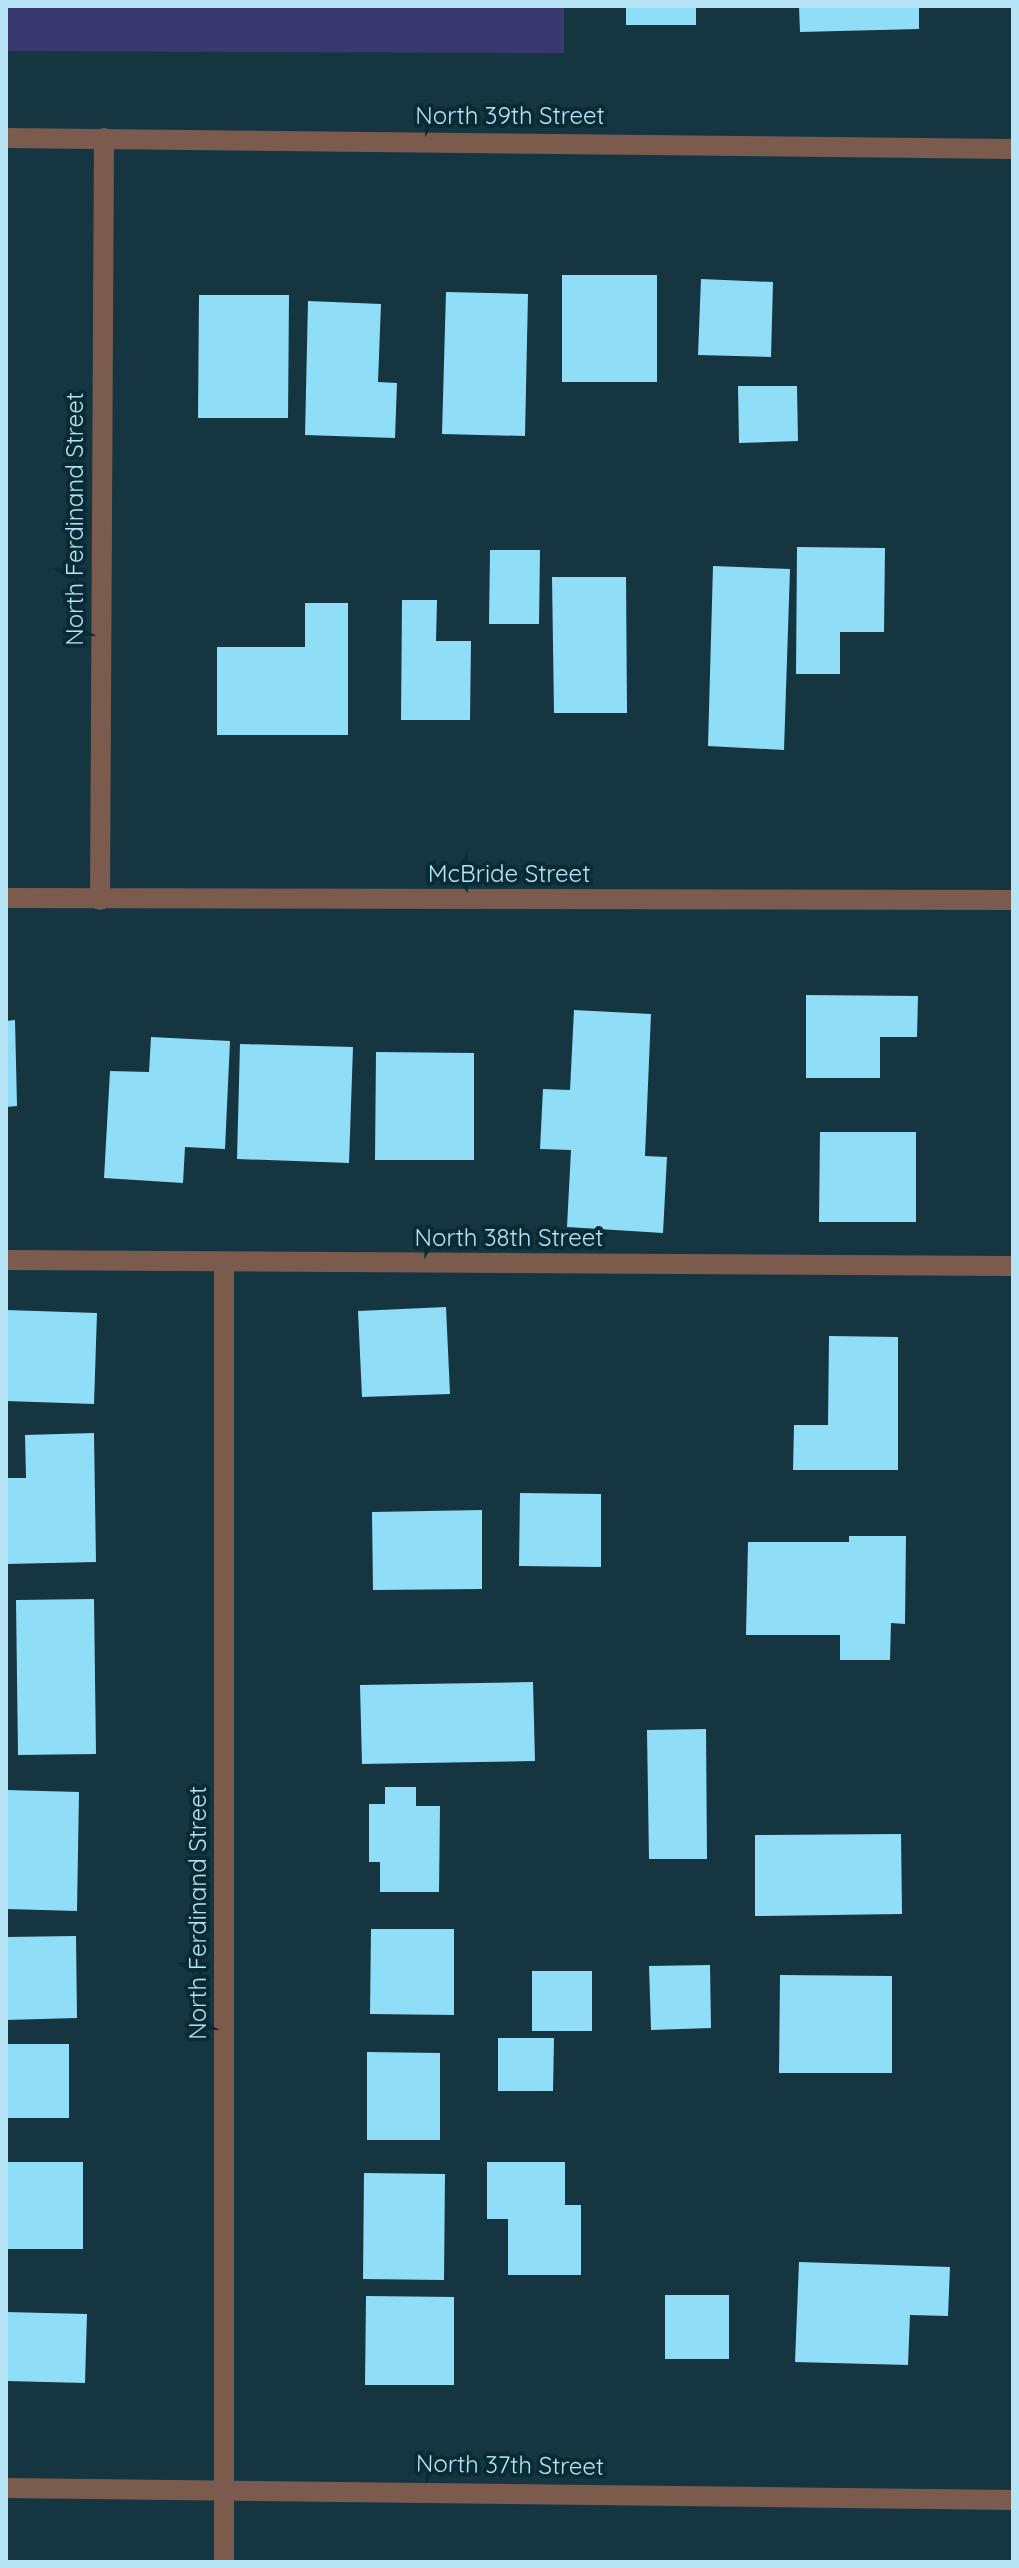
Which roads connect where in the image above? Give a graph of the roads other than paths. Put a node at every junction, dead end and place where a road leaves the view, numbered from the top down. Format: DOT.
graph roads {
  1 [pos="6,138"];
  2 [pos="104,138"];
  3 [pos="1013,149"];
  4 [pos="6,898"];
  5 [pos="100,900"];
  6 [pos="1013,900"];
  7 [pos="6,1260"];
  8 [pos="224,1265"];
  9 [pos="1013,1266"];
  10 [pos="6,2488"];
  11 [pos="224,2489"];
  12 [pos="1013,2500"];
  13 [pos="224,2562"];
  1 -- 2 [label="street, North 39th Street"];
  2 -- 3 [label="street, North 39th Street"];
  2 -- 5 [label="street, North Ferdinand Street"];
  4 -- 5 [label="street, McBride Street"];
  5 -- 6 [label="street, McBride Street"];
  7 -- 8 [label="street, North 38th Street"];
  8 -- 9 [label="street, North 38th Street"];
  8 -- 11 [label="street, North Ferdinand Street"];
  10 -- 11 [label="street, North 37th Street"];
  11 -- 12 [label="street, North 37th Street"];
  11 -- 13 [label="street, North Ferdinand Street"];
}
